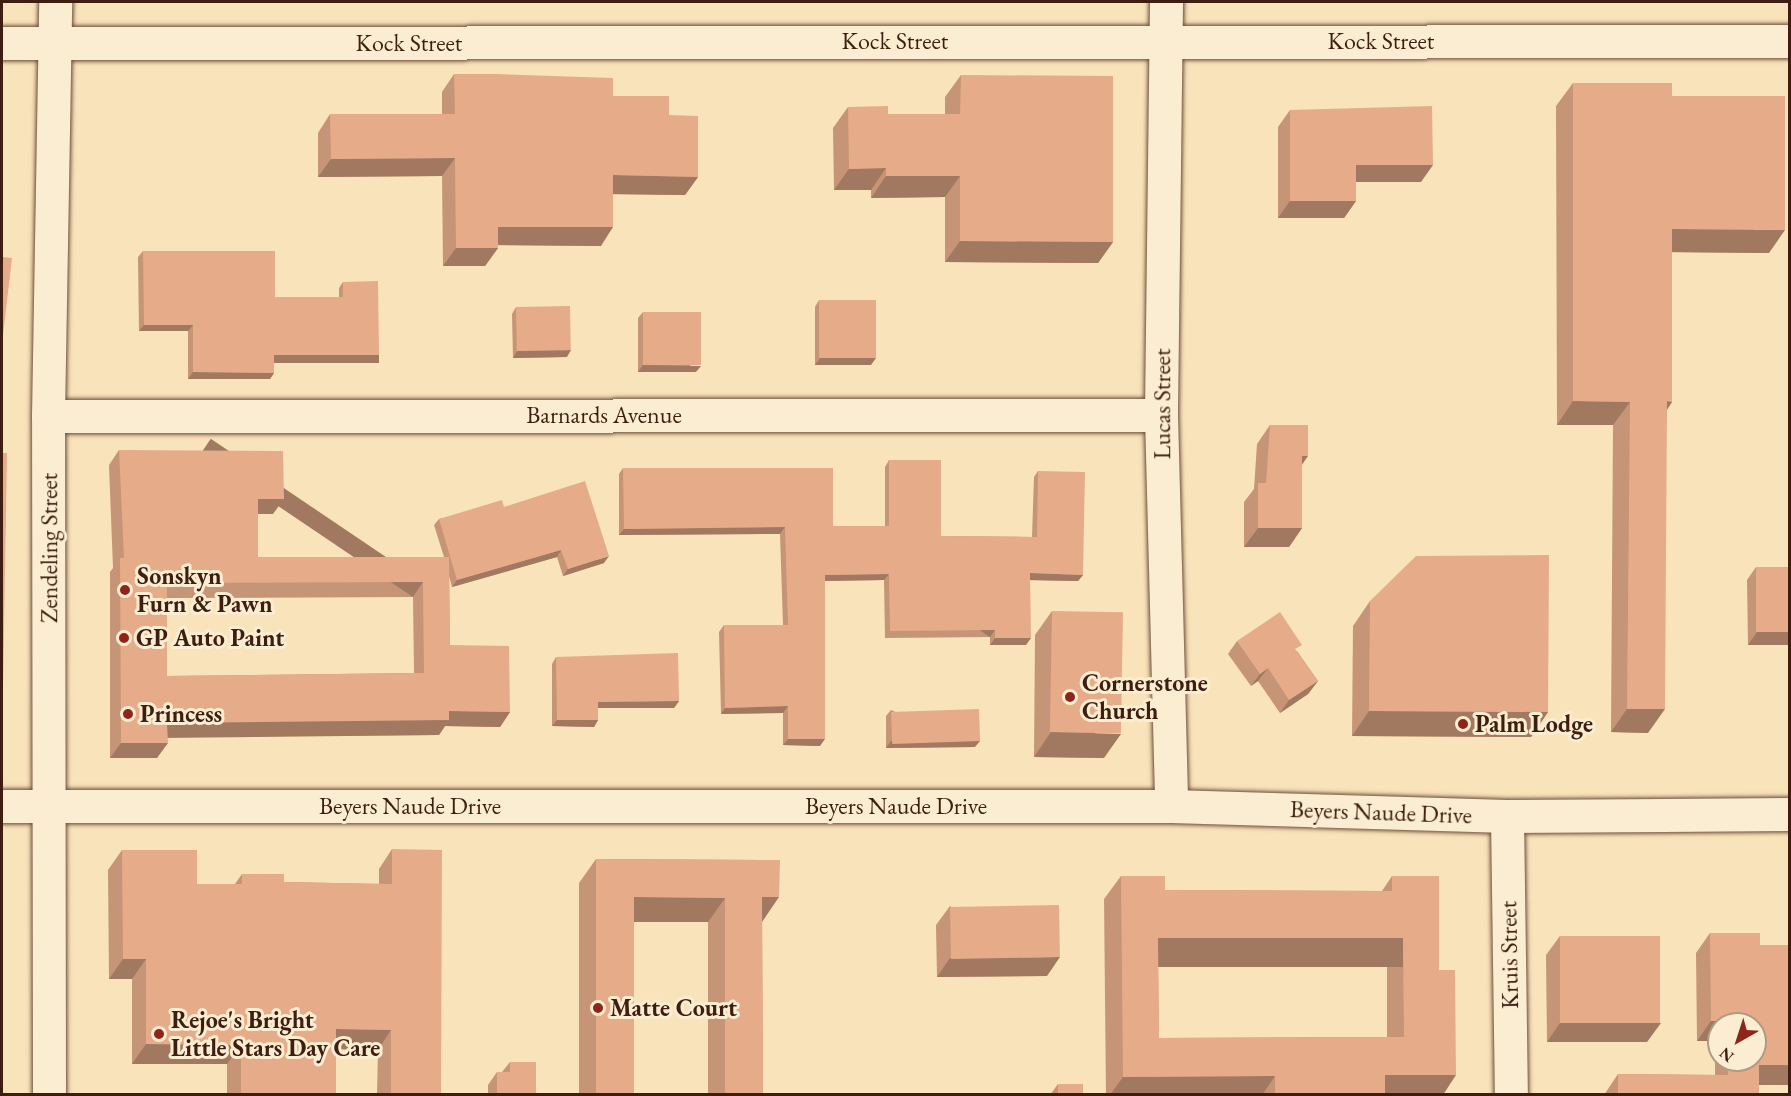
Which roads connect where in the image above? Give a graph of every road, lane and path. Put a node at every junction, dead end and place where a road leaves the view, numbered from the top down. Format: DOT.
graph roads {
  1 [pos="55,2"];
  2 [pos="1166,2"];
  3 [pos="1166,40"];
  4 [pos="1790,41"];
  5 [pos="2,43"];
  6 [pos="55,44"];
  7 [pos="1161,415"];
  8 [pos="48,416"];
  9 [pos="2,806"];
  10 [pos="51,806"];
  11 [pos="1172,806"];
  12 [pos="1790,814"];
  13 [pos="1507,816"];
  14 [pos="49,1095"];
  15 [pos="1511,1095"];
  1 -- 6 [label="street, Zendeling Street"];
  2 -- 3 [label="street, Lucas Street"];
  3 -- 4 [label="street, Kock Street"];
  3 -- 6 [label="street, Kock Street"];
  3 -- 7 [label="street, Lucas Street"];
  5 -- 6 [label="street, Kock Street"];
  6 -- 8 [label="street, Zendeling Street"];
  7 -- 8 [label="street, Barnards Avenue"];
  7 -- 11 [label="street, Lucas Street"];
  8 -- 10 [label="street, Zendeling Street"];
  9 -- 10 [label="street, Beyers Naude Drive"];
  10 -- 11 [label="street, Beyers Naude Drive"];
  10 -- 14 [label="street, Zendeling Street"];
  11 -- 13 [label="street, Beyers Naude Drive"];
  12 -- 13 [label="street, Beyers Naude Drive"];
  13 -- 15 [label="street, Kruis Street"];
}
